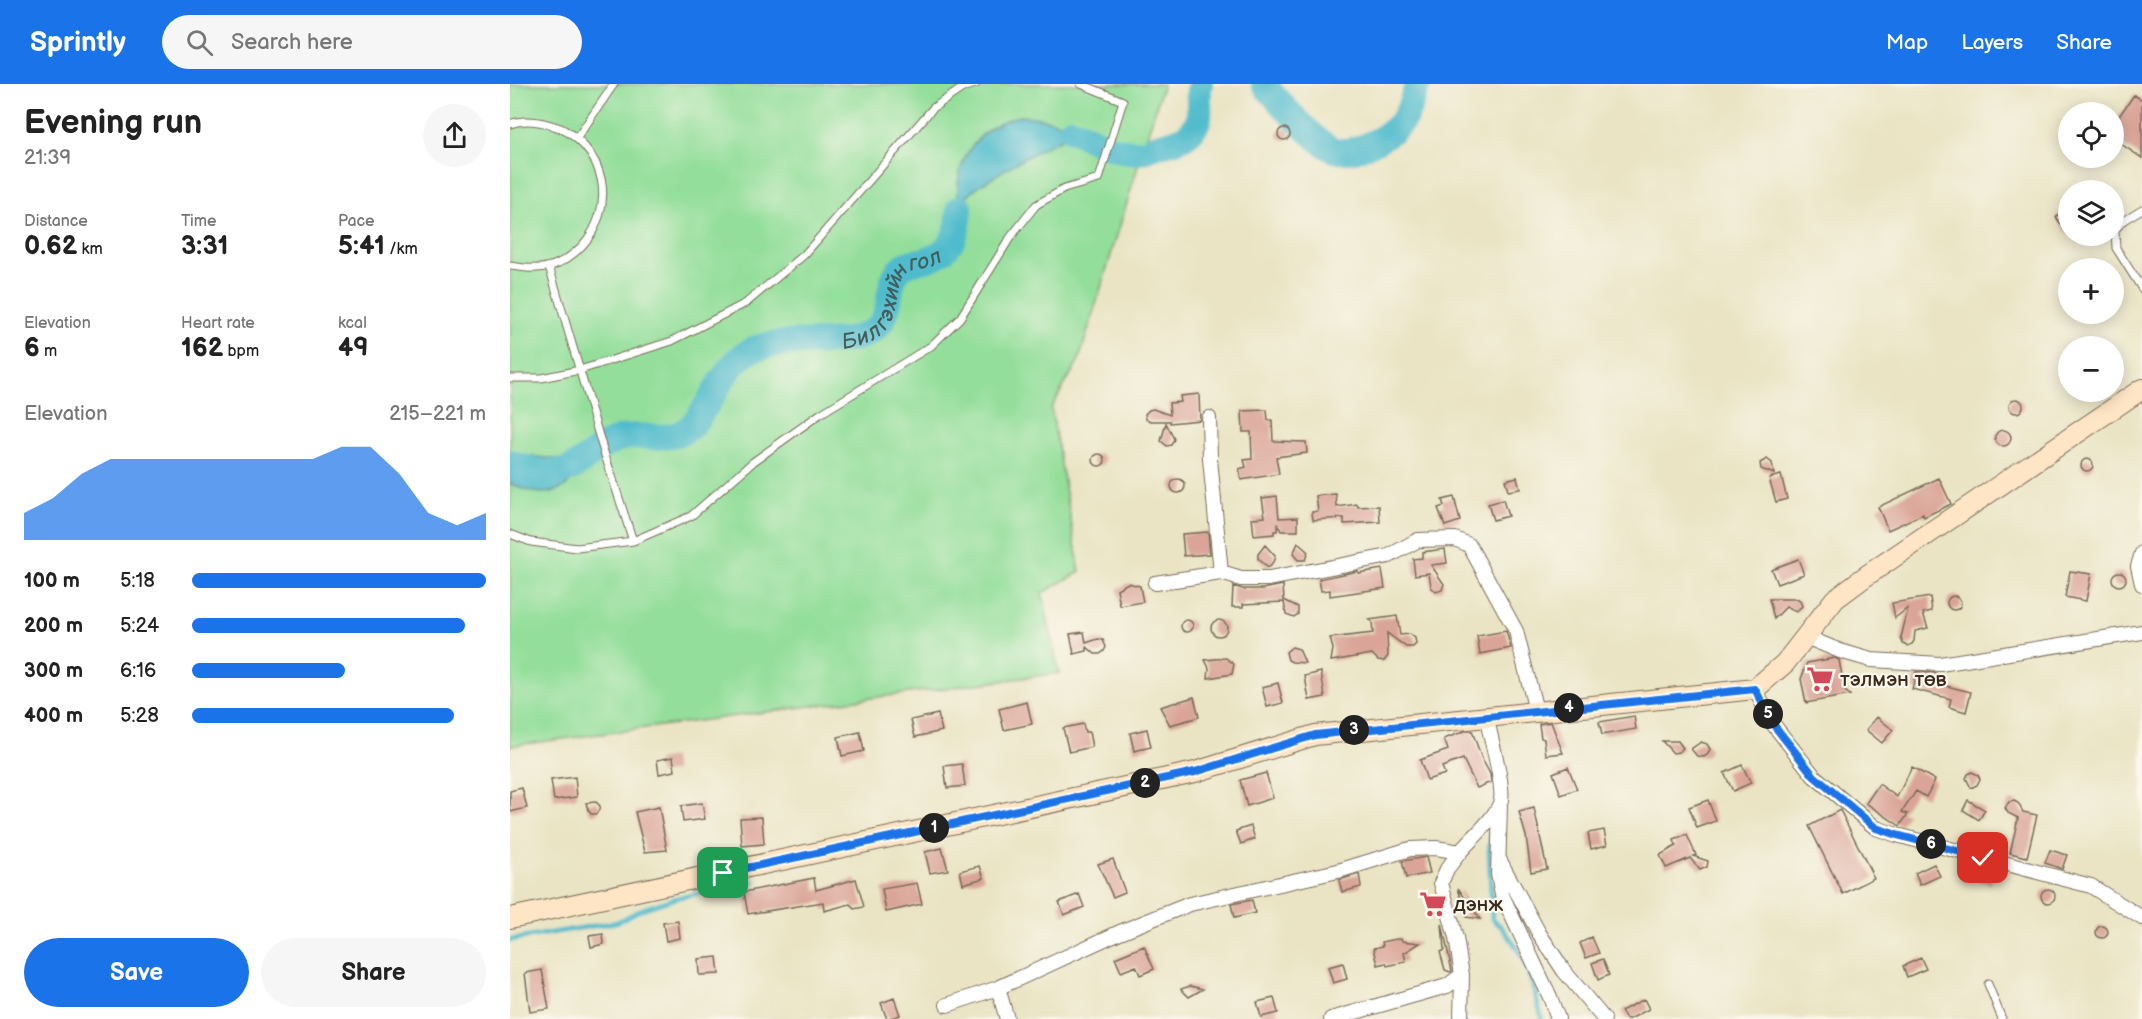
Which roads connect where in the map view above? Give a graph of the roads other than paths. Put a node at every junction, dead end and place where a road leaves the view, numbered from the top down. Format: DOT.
graph roads {
  1 [pos="614,84"];
  2 [pos="976,84"];
  3 [pos="1081,84"];
  4 [pos="510,124"];
  5 [pos="577,138"];
  6 [pos="2142,209"];
  7 [pos="510,266"];
  8 [pos="549,266"];
  9 [pos="2142,289"];
  10 [pos="580,370"];
  11 [pos="510,378"];
  12 [pos="2142,389"];
  13 [pos="1209,418"];
  14 [pos="510,534"];
  15 [pos="633,542"];
  16 [pos="2142,554"];
  17 [pos="1221,573"];
  18 [pos="1155,583"];
  19 [pos="2142,584"];
  20 [pos="2142,632"];
  21 [pos="1806,637"];
  22 [pos="1755,689"];
  23 [pos="1536,711"];
  24 [pos="1486,716"];
  25 [pos="1501,801"];
  26 [pos="1460,852"];
  27 [pos="1498,857"];
  28 [pos="510,918"];
  29 [pos="2142,918"];
  30 [pos="1462,975"];
  31 [pos="1988,984"];
  32 [pos="998,987"];
  33 [pos="947,1005"];
  34 [pos="1007,1019"];
  35 [pos="1331,1019"];
  36 [pos="1461,1019"];
  37 [pos="1558,1019"];
  38 [pos="1604,1019"];
  39 [pos="2002,1019"];
  1 -- 5 [label="lane"];
  2 -- 10 [label="lane"];
  3 -- 15 [label="lane"];
  4 -- 5 [label="lane"];
  5 -- 8 [label="lane"];
  6 -- 9 [label="lane"];
  7 -- 8 [label="lane"];
  8 -- 10 [label="lane"];
  10 -- 11 [label="lane"];
  10 -- 15 [label="lane"];
  12 -- 21 [label="main road"];
  13 -- 17 [label="street"];
  14 -- 15 [label="lane"];
  16 -- 19 [label="street"];
  17 -- 18 [label="street"];
  17 -- 23 [label="street"];
  20 -- 21 [label="street"];
  21 -- 22 [label="main road"];
  22 -- 23 [label="main road"];
  22 -- 29 [label="street"];
  23 -- 24 [label="main road"];
  24 -- 25 [label="street"];
  24 -- 28 [label="main road"];
  25 -- 26 [label="street"];
  25 -- 27 [label="street"];
  26 -- 30 [label="street"];
  26 -- 32 [label="street"];
  27 -- 37 [label="street"];
  27 -- 38 [label="street"];
  30 -- 35 [label="street"];
  30 -- 36 [label="street"];
  31 -- 39 [label="lane"];
  32 -- 33 [label="street"];
  32 -- 34 [label="street"];
}
